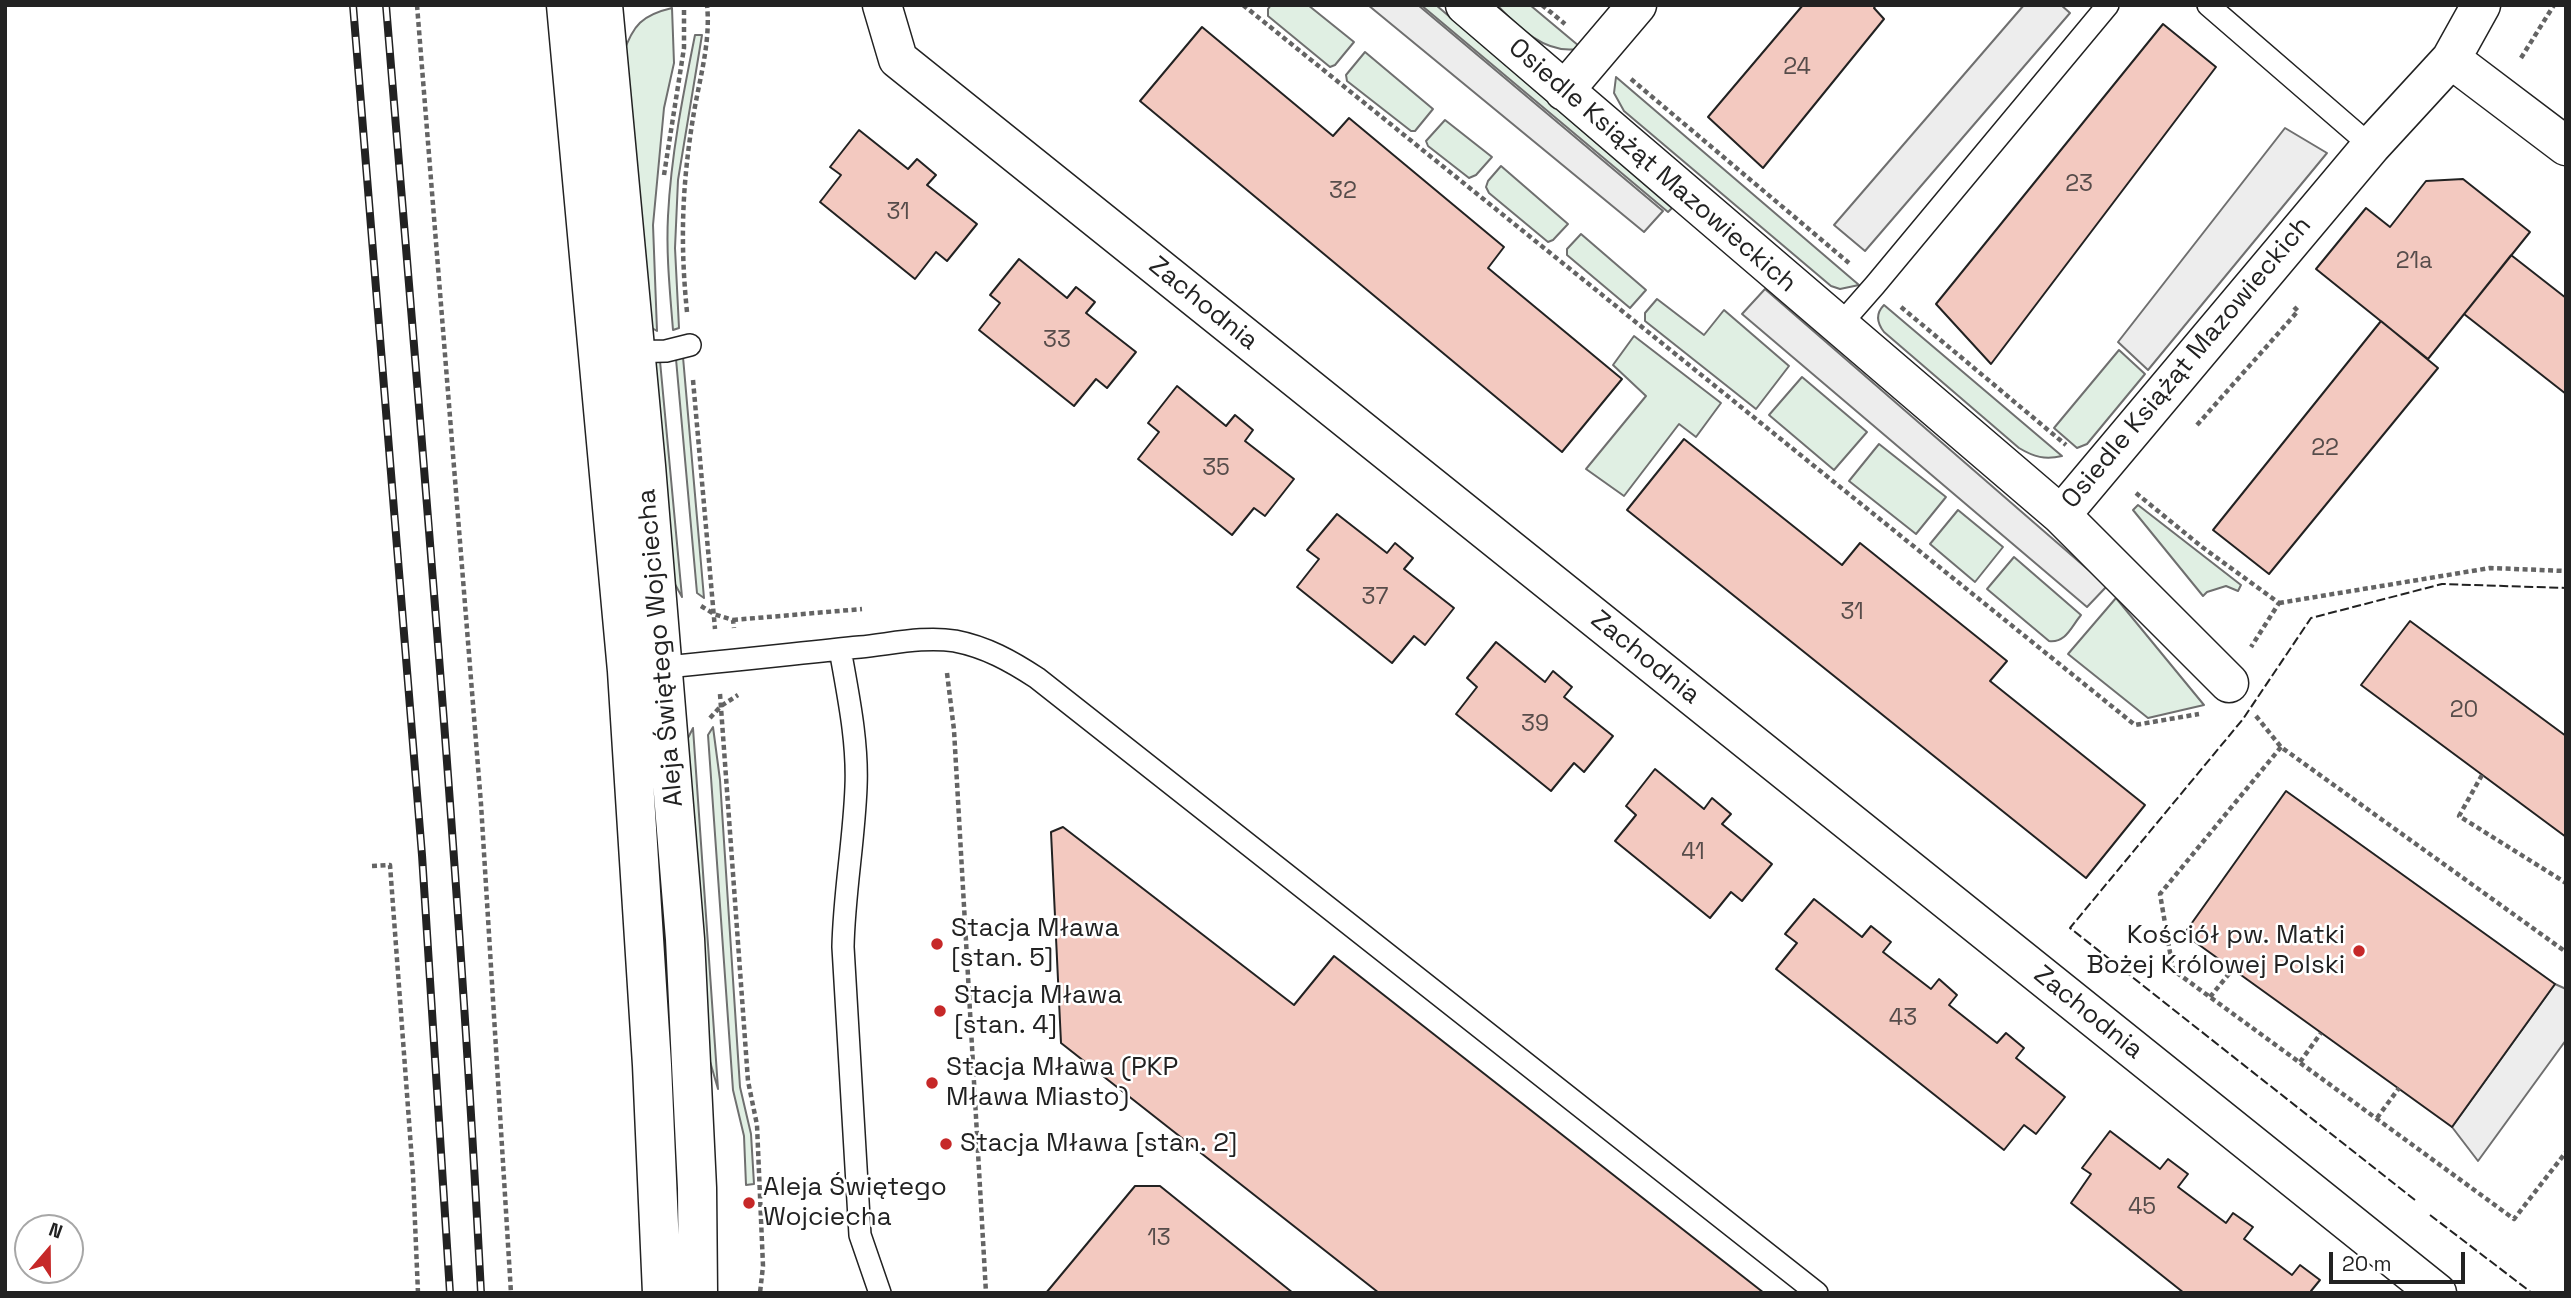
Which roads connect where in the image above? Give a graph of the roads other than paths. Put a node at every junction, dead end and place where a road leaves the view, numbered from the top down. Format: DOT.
graph roads {
  1 [pos="566,5"];
  2 [pos="603,5"];
  3 [pos="882,5"];
  4 [pos="1465,5"];
  5 [pos="1637,5"];
  6 [pos="2108,5"];
  7 [pos="2208,5"];
  8 [pos="2481,5"];
  9 [pos="2451,59"];
  10 [pos="1564,91"];
  11 [pos="2371,146"];
  12 [pos="2566,146"];
  13 [pos="1839,326"];
  14 [pos="690,345"];
  15 [pos="636,352"];
  16 [pos="598,354"];
  17 [pos="2061,515"];
  18 [pos="840,649"];
  19 [pos="644,669"];
  20 [pos="2229,683"];
  21 [pos="662,1293"];
  22 [pos="698,1293"];
  23 [pos="880,1293"];
  24 [pos="1817,1293"];
  25 [pos="2437,1293"];
  1 -- 16 [label="street, Aleja Świętego Wojciecha"];
  2 -- 15 [label="street, Aleja Świętego Wojciecha"];
  3 -- 25 [label="street, Zachodnia"];
  4 -- 10 [label="street, Osiedle Książąt Mazowieckich"];
  5 -- 10 [label="street"];
  6 -- 13 [label="lane"];
  7 -- 11 [label="lane"];
  8 -- 9 [label="street, Osiedle Książąt Mazowieckich"];
  9 -- 11 [label="street, Osiedle Książąt Mazowieckich"];
  9 -- 12 [label="street"];
  10 -- 13 [label="street, Osiedle Książąt Mazowieckich"];
  11 -- 17 [label="street, Osiedle Książąt Mazowieckich"];
  13 -- 17 [label="street, Osiedle Książąt Mazowieckich"];
  14 -- 15 [label="lane"];
  15 -- 16 [label="lane"];
  15 -- 19 [label="street, Aleja Świętego Wojciecha"];
  16 -- 19 [label="street, Aleja Świętego Wojciecha"];
  17 -- 20 [label="street"];
  18 -- 19 [label="lane"];
  18 -- 23 [label="lane"];
  18 -- 24 [label="lane"];
  19 -- 21 [label="street, Aleja Świętego Wojciecha"];
  19 -- 22 [label="street, Aleja Świętego Wojciecha"];
}
